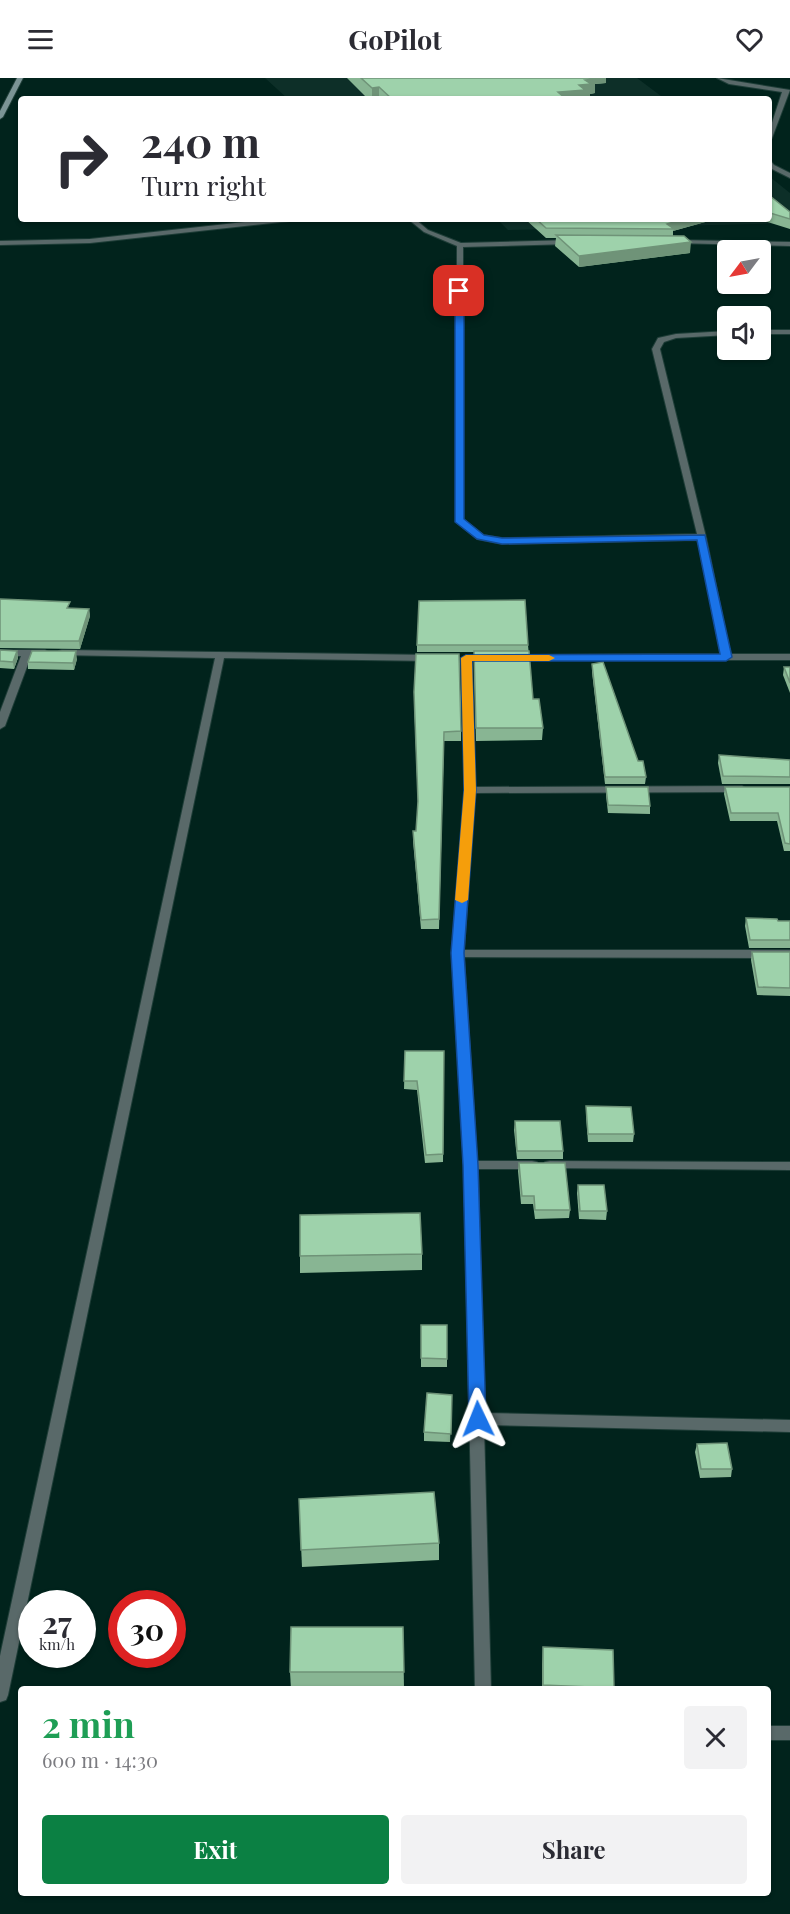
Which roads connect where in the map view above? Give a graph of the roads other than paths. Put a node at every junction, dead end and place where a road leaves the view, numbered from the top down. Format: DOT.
graph roads {
  1 [pos="20,78"];
  2 [pos="720,78"];
  3 [pos="787,92"];
  4 [pos="0,117"];
  5 [pos="772,133"];
  6 [pos="772,167"];
  7 [pos="790,176"];
  8 [pos="263,222"];
  9 [pos="415,222"];
  10 [pos="582,242"];
  11 [pos="665,242"];
  12 [pos="0,243"];
  13 [pos="790,244"];
  14 [pos="460,245"];
  15 [pos="771,332"];
  16 [pos="790,332"];
  17 [pos="717,334"];
  18 [pos="702,537"];
  19 [pos="0,653"];
  20 [pos="27,653"];
  21 [pos="220,656"];
  22 [pos="726,657"];
  23 [pos="790,657"];
  24 [pos="443,658"];
  25 [pos="466,658"];
  26 [pos="501,658"];
  27 [pos="0,726"];
  28 [pos="754,789"];
  29 [pos="470,790"];
  30 [pos="458,953"];
  31 [pos="790,954"];
  32 [pos="471,1165"];
  33 [pos="790,1166"];
  34 [pos="478,1419"];
  35 [pos="790,1426"];
  36 [pos="483,1686"];
  37 [pos="0,1695"];
  38 [pos="771,1733"];
  39 [pos="790,1734"];
  1 -- 4 [label="street"];
  2 -- 3 [label="street"];
  3 -- 5 [label="street"];
  6 -- 7 [label="street"];
  8 -- 12 [label="street"];
  9 -- 14 [label="street"];
  10 -- 14 [label="street"];
  11 -- 13 [label="street"];
  14 -- 18 [label="street"];
  15 -- 16 [label="street"];
  17 -- 18 [label="street"];
  18 -- 22 [label="street"];
  19 -- 20 [label="street"];
  20 -- 21 [label="street"];
  20 -- 27 [label="street"];
  21 -- 24 [label="street"];
  21 -- 37 [label="street"];
  22 -- 23 [label="street"];
  22 -- 26 [label="street"];
  25 -- 29 [label="street"];
  28 -- 29 [label="street"];
  29 -- 30 [label="street"];
  30 -- 31 [label="street"];
  30 -- 32 [label="street"];
  32 -- 33 [label="street"];
  32 -- 34 [label="street"];
  34 -- 35 [label="street"];
  34 -- 36 [label="street"];
  38 -- 39 [label="street"];
}
